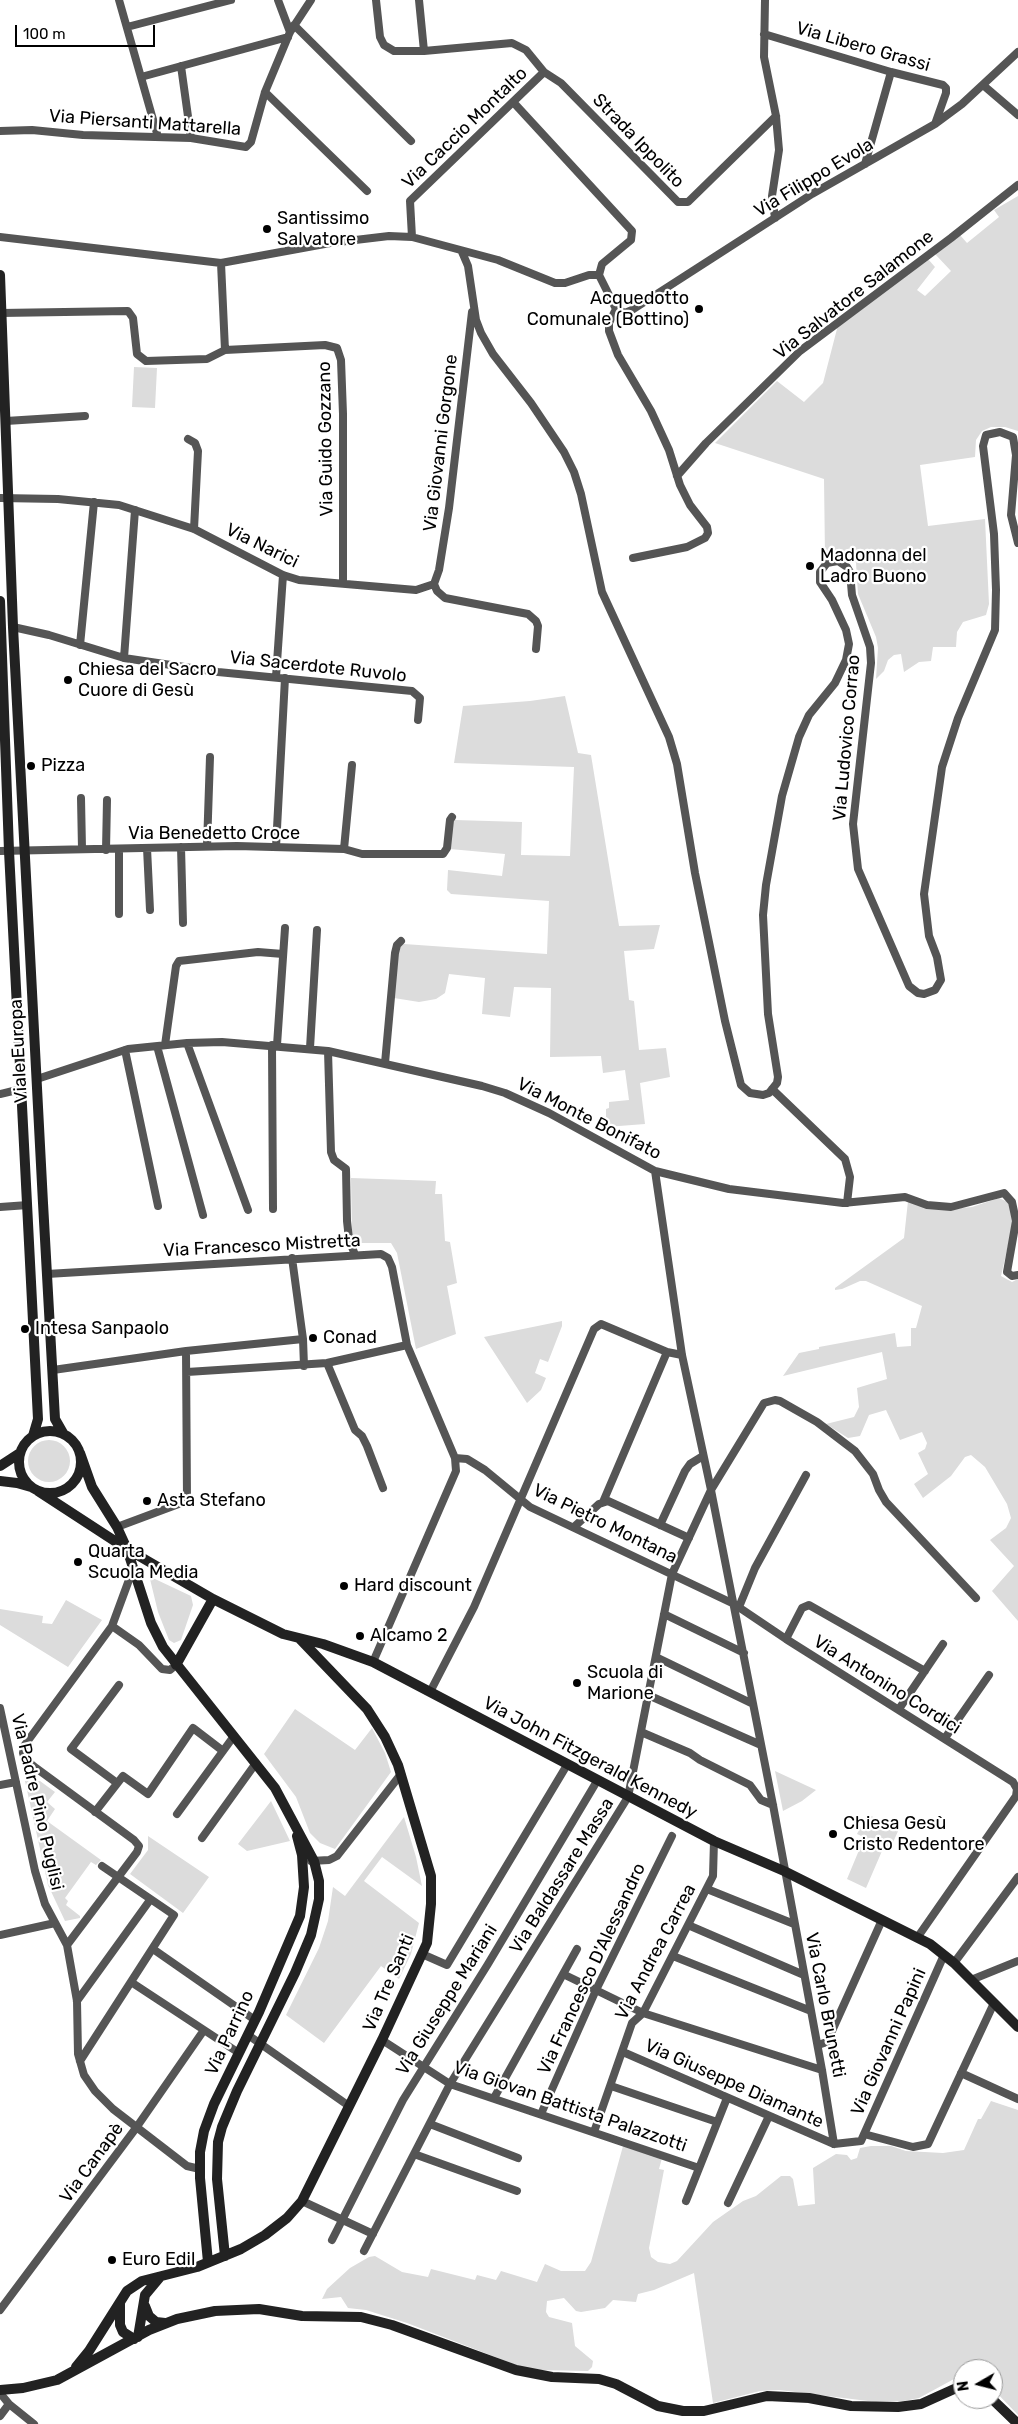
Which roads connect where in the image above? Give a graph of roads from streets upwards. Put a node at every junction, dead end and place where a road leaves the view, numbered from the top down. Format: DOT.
graph roads {
  1 [pos="119,0"];
  2 [pos="231,0"];
  3 [pos="278,0"];
  4 [pos="311,0"];
  5 [pos="376,0"];
  6 [pos="419,0"];
  7 [pos="765,0"];
  8 [pos="126,27"];
  9 [pos="290,31"];
  10 [pos="764,34"];
  11 [pos="424,51"];
  12 [pos="1018,52"];
  13 [pos="181,66"];
  14 [pos="544,72"];
  15 [pos="891,72"];
  16 [pos="141,78"];
  17 [pos="983,85"];
  18 [pos="265,92"];
  19 [pos="514,103"];
  20 [pos="1018,115"];
  21 [pos="776,116"];
  22 [pos="935,124"];
  23 [pos="0,131"];
  24 [pos="158,137"];
  25 [pos="191,138"];
  26 [pos="411,140"];
  27 [pos="865,164"];
  28 [pos="1018,185"];
  29 [pos="367,191"];
  30 [pos="775,218"];
  31 [pos="0,237"];
  32 [pos="412,237"];
  33 [pos="462,252"];
  34 [pos="221,263"];
  35 [pos="0,275"];
  36 [pos="599,275"];
  37 [pos="473,305"];
  38 [pos="616,309"];
  39 [pos="1,313"];
  40 [pos="225,350"];
  41 [pos="85,416"];
  42 [pos="6,421"];
  43 [pos="188,438"];
  44 [pos="677,476"];
  45 [pos="4,498"];
  46 [pos="94,502"];
  47 [pos="135,510"];
  48 [pos="194,529"];
  49 [pos="1018,543"];
  50 [pos="633,558"];
  51 [pos="283,575"];
  52 [pos="343,582"];
  53 [pos="434,584"];
  54 [pos="0,601"];
  55 [pos="13,627"];
  56 [pos="80,645"];
  57 [pos="536,649"];
  58 [pos="124,658"];
  59 [pos="276,678"];
  60 [pos="285,678"];
  61 [pos="418,720"];
  62 [pos="210,757"];
  63 [pos="352,765"];
  64 [pos="81,798"];
  65 [pos="108,800"];
  66 [pos="452,816"];
  67 [pos="207,846"];
  68 [pos="181,847"];
  69 [pos="276,847"];
  70 [pos="146,848"];
  71 [pos="82,849"];
  72 [pos="119,849"];
  73 [pos="344,849"];
  74 [pos="24,850"];
  75 [pos="106,850"];
  76 [pos="5,851"];
  77 [pos="150,910"];
  78 [pos="119,914"];
  79 [pos="183,923"];
  80 [pos="285,928"];
  81 [pos="317,930"];
  82 [pos="401,940"];
  83 [pos="284,954"];
  84 [pos="187,1043"];
  85 [pos="161,1045"];
  86 [pos="275,1045"];
  87 [pos="310,1048"];
  88 [pos="125,1050"];
  89 [pos="328,1050"];
  90 [pos="385,1063"];
  91 [pos="37,1079"];
  92 [pos="21,1088"];
  93 [pos="772,1089"];
  94 [pos="0,1094"];
  95 [pos="654,1171"];
  96 [pos="848,1203"];
  97 [pos="28,1205"];
  98 [pos="158,1206"];
  99 [pos="0,1207"];
  100 [pos="273,1209"];
  101 [pos="248,1210"];
  102 [pos="203,1215"];
  103 [pos="355,1255"];
  104 [pos="292,1258"];
  105 [pos="47,1274"];
  106 [pos="1018,1275"];
  107 [pos="303,1339"];
  108 [pos="407,1345"];
  109 [pos="186,1351"];
  110 [pos="667,1352"];
  111 [pos="682,1355"];
  112 [pos="327,1363"];
  113 [pos="304,1366"];
  114 [pos="53,1370"];
  115 [pos="187,1372"];
  116 [pos="63,1433"];
  117 [pos="33,1436"];
  118 [pos="20,1453"];
  119 [pos="80,1454"];
  120 [pos="703,1456"];
  121 [pos="455,1458"];
  122 [pos="0,1466"];
  123 [pos="806,1475"];
  124 [pos="0,1481"];
  125 [pos="383,1488"];
  126 [pos="35,1489"];
  127 [pos="711,1490"];
  128 [pos="520,1499"];
  129 [pos="603,1502"];
  130 [pos="660,1525"];
  131 [pos="117,1526"];
  132 [pos="574,1527"];
  133 [pos="689,1538"];
  134 [pos="128,1549"];
  135 [pos="133,1569"];
  136 [pos="672,1574"];
  137 [pos="976,1598"];
  138 [pos="213,1599"];
  139 [pos="737,1605"];
  140 [pos="664,1614"];
  141 [pos="112,1626"];
  142 [pos="298,1637"];
  143 [pos="786,1639"];
  144 [pos="943,1644"];
  145 [pos="744,1653"];
  146 [pos="656,1657"];
  147 [pos="373,1662"];
  148 [pos="176,1665"];
  149 [pos="925,1671"];
  150 [pos="989,1675"];
  151 [pos="119,1685"];
  152 [pos="430,1692"];
  153 [pos="648,1695"];
  154 [pos="753,1704"];
  155 [pos="0,1708"];
  156 [pos="899,1710"];
  157 [pos="641,1732"];
  158 [pos="234,1736"];
  159 [pos="945,1738"];
  160 [pos="761,1745"];
  161 [pos="223,1751"];
  162 [pos="256,1763"];
  163 [pos="567,1765"];
  164 [pos="400,1774"];
  165 [pos="597,1781"];
  166 [pos="16,1782"];
  167 [pos="117,1783"];
  168 [pos="0,1785"];
  169 [pos="628,1797"];
  170 [pos="773,1805"];
  171 [pos="95,1812"];
  172 [pos="177,1814"];
  173 [pos="294,1820"];
  174 [pos="672,1836"];
  175 [pos="202,1838"];
  176 [pos="714,1842"];
  177 [pos="314,1861"];
  178 [pos="302,1862"];
  179 [pos="102,1866"];
  180 [pos="784,1871"];
  181 [pos="119,1877"];
  182 [pos="1018,1877"];
  183 [pos="707,1889"];
  184 [pos="150,1900"];
  185 [pos="882,1920"];
  186 [pos="55,1923"];
  187 [pos="794,1924"];
  188 [pos="688,1925"];
  189 [pos="0,1936"];
  190 [pos="917,1938"];
  191 [pos="68,1945"];
  192 [pos="153,1949"];
  193 [pos="577,1949"];
  194 [pos="422,1954"];
  195 [pos="944,1955"];
  196 [pos="672,1956"];
  197 [pos="1017,1962"];
  198 [pos="954,1963"];
  199 [pos="563,1974"];
  200 [pos="804,1975"];
  201 [pos="972,1980"];
  202 [pos="131,1982"];
  203 [pos="596,1990"];
  204 [pos="77,2001"];
  205 [pos="994,2003"];
  206 [pos="811,2011"];
  207 [pos="643,2012"];
  208 [pos="255,2020"];
  209 [pos="1018,2027"];
  210 [pos="204,2030"];
  211 [pos="248,2035"];
  212 [pos="382,2040"];
  213 [pos="260,2044"];
  214 [pos="818,2046"];
  215 [pos="623,2052"];
  216 [pos="239,2053"];
  217 [pos="80,2061"];
  218 [pos="424,2067"];
  219 [pos="822,2070"];
  220 [pos="961,2073"];
  221 [pos="450,2084"];
  222 [pos="611,2086"];
  223 [pos="494,2098"];
  224 [pos="727,2098"];
  225 [pos="1018,2099"];
  226 [pos="349,2106"];
  227 [pos="541,2114"];
  228 [pos="768,2116"];
  229 [pos="718,2122"];
  230 [pos="430,2124"];
  231 [pos="136,2128"];
  232 [pos="594,2132"];
  233 [pos="863,2138"];
  234 [pos="834,2144"];
  235 [pos="414,2154"];
  236 [pos="518,2158"];
  237 [pos="699,2168"];
  238 [pos="200,2169"];
  239 [pos="517,2191"];
  240 [pos="302,2201"];
  241 [pos="686,2201"];
  242 [pos="728,2203"];
  243 [pos="342,2219"];
  244 [pos="373,2234"];
  245 [pos="332,2240"];
  246 [pos="364,2251"];
  247 [pos="225,2256"];
  248 [pos="208,2262"];
  249 [pos="160,2277"];
  250 [pos="120,2302"];
  251 [pos="145,2306"];
  252 [pos="0,2310"];
  253 [pos="166,2323"];
  254 [pos="136,2338"];
  255 [pos="72,2371"];
  256 [pos="953,2390"];
  257 [pos="0,2391"];
  258 [pos="9,2404"];
  259 [pos="1002,2409"];
  260 [pos="0,2416"];
  261 [pos="34,2424"];
  262 [pos="1018,2424"];
  1 -- 8 [label="street"];
  2 -- 8 [label="street"];
  3 -- 9 [label="street"];
  4 -- 9 [label="street, Via Piersanti Mattarella"];
  5 -- 11 [label="street, Strada Ippolito"];
  6 -- 11 [label="street"];
  7 -- 10 [label="street"];
  8 -- 16 [label="street"];
  9 -- 13 [label="street"];
  9 -- 18 [label="street, Via Piersanti Mattarella"];
  9 -- 26 [label="street"];
  10 -- 15 [label="street, Via Libero Grassi"];
  10 -- 21 [label="street"];
  11 -- 14 [label="street, Strada Ippolito"];
  12 -- 17 [label="street, Via Filippo Evola"];
  13 -- 16 [label="street"];
  13 -- 25 [label="street"];
  14 -- 19 [label="street, Via Caccio Montalto"];
  14 -- 21 [label="street, Strada Ippolito"];
  15 -- 22 [label="street, Via Libero Grassi"];
  15 -- 27 [label="street"];
  16 -- 24 [label="street"];
  17 -- 20 [label="street"];
  17 -- 22 [label="street, Via Filippo Evola"];
  18 -- 25 [label="street, Via Piersanti Mattarella"];
  18 -- 29 [label="street"];
  19 -- 32 [label="street, Via Caccio Montalto"];
  19 -- 36 [label="street"];
  21 -- 30 [label="street"];
  22 -- 27 [label="street, Via Filippo Evola"];
  23 -- 24 [label="street, Via Piersanti Mattarella"];
  24 -- 25 [label="street, Via Piersanti Mattarella"];
  27 -- 30 [label="street, Via Filippo Evola"];
  28 -- 44 [label="street, Via Salvatore Salamone"];
  30 -- 38 [label="street, Via Filippo Evola"];
  31 -- 34 [label="street"];
  32 -- 33 [label="street"];
  32 -- 34 [label="street"];
  33 -- 36 [label="street"];
  33 -- 37 [label="street"];
  34 -- 40 [label="street"];
  35 -- 39 [label="street, Viale Europa"];
  36 -- 38 [label="street"];
  37 -- 53 [label="street, Via Giovanni Gorgone"];
  37 -- 93 [label="street"];
  38 -- 44 [label="street"];
  39 -- 40 [label="street"];
  39 -- 42 [label="street, Viale Europa"];
  40 -- 52 [label="street, Via Guido Gozzano"];
  41 -- 42 [label="street"];
  42 -- 45 [label="street, Viale Europa"];
  43 -- 48 [label="street"];
  44 -- 50 [label="street"];
  45 -- 46 [label="street, Via Narici"];
  45 -- 55 [label="street, Viale Europa"];
  46 -- 47 [label="street, Via Narici"];
  46 -- 56 [label="street"];
  47 -- 48 [label="street, Via Narici"];
  47 -- 58 [label="street"];
  48 -- 51 [label="street, Via Narici"];
  49 -- 93 [label="street, Via Ludovico Corrao"];
  51 -- 52 [label="street, Via Narici"];
  51 -- 59 [label="street"];
  52 -- 53 [label="street, Via Narici"];
  53 -- 57 [label="street"];
  54 -- 76 [label="street, Viale Europa"];
  55 -- 56 [label="street, Via Sacerdote Ruvolo"];
  55 -- 74 [label="street, Viale Europa"];
  56 -- 58 [label="street, Via Sacerdote Ruvolo"];
  58 -- 59 [label="street, Via Sacerdote Ruvolo"];
  59 -- 60 [label="street, Via Sacerdote Ruvolo"];
  60 -- 61 [label="street, Via Sacerdote Ruvolo"];
  60 -- 69 [label="street"];
  62 -- 67 [label="street"];
  63 -- 73 [label="street"];
  64 -- 71 [label="street"];
  65 -- 75 [label="street"];
  66 -- 73 [label="street, Via Benedetto Croce"];
  67 -- 68 [label="street, Via Benedetto Croce"];
  67 -- 69 [label="street, Via Benedetto Croce"];
  68 -- 70 [label="street, Via Benedetto Croce"];
  68 -- 79 [label="street"];
  69 -- 73 [label="street, Via Benedetto Croce"];
  70 -- 72 [label="street, Via Benedetto Croce"];
  70 -- 77 [label="street"];
  71 -- 74 [label="street, Via Benedetto Croce"];
  71 -- 75 [label="street, Via Benedetto Croce"];
  72 -- 75 [label="street, Via Benedetto Croce"];
  72 -- 78 [label="street"];
  74 -- 76 [label="street, Via Benedetto Croce"];
  74 -- 91 [label="street, Viale Europa"];
  76 -- 92 [label="street, Viale Europa"];
  80 -- 83 [label="street"];
  81 -- 87 [label="street"];
  82 -- 90 [label="street"];
  83 -- 85 [label="street"];
  83 -- 86 [label="street"];
  84 -- 85 [label="street, Via Monte Bonifato"];
  84 -- 86 [label="street, Via Monte Bonifato"];
  84 -- 101 [label="street"];
  85 -- 88 [label="street, Via Monte Bonifato"];
  85 -- 102 [label="street"];
  86 -- 87 [label="street, Via Monte Bonifato"];
  86 -- 100 [label="street"];
  87 -- 89 [label="street, Via Monte Bonifato"];
  88 -- 91 [label="street, Via Monte Bonifato"];
  88 -- 98 [label="street"];
  89 -- 90 [label="street, Via Monte Bonifato"];
  89 -- 103 [label="street"];
  90 -- 95 [label="street, Via Monte Bonifato"];
  91 -- 105 [label="street, Viale Europa"];
  92 -- 94 [label="street"];
  92 -- 97 [label="street, Viale Europa"];
  93 -- 96 [label="street"];
  95 -- 96 [label="street, Via Monte Bonifato"];
  95 -- 111 [label="street, Via Carlo Brunetti"];
  96 -- 106 [label="street, Via Monte Bonifato"];
  97 -- 99 [label="street"];
  97 -- 117 [label="street, Viale Europa"];
  103 -- 104 [label="street, Via Francesco Mistretta"];
  103 -- 108 [label="street, Via Francesco Mistretta"];
  104 -- 105 [label="street, Via Francesco Mistretta"];
  104 -- 107 [label="street"];
  105 -- 114 [label="street, Viale Europa"];
  107 -- 109 [label="street"];
  107 -- 113 [label="street"];
  108 -- 112 [label="street"];
  108 -- 121 [label="street"];
  109 -- 114 [label="street"];
  109 -- 115 [label="street"];
  110 -- 111 [label="street"];
  110 -- 128 [label="street"];
  110 -- 129 [label="street"];
  111 -- 120 [label="street, Via Carlo Brunetti"];
  112 -- 113 [label="street"];
  112 -- 125 [label="street"];
  113 -- 115 [label="street"];
  114 -- 116 [label="street, Viale Europa"];
  115 -- 131 [label="street"];
  116 -- 117 [label="street"];
  116 -- 119 [label="street"];
  117 -- 118 [label="street"];
  118 -- 122 [label="street"];
  118 -- 126 [label="street"];
  119 -- 126 [label="street"];
  119 -- 131 [label="street"];
  120 -- 127 [label="street, Via Carlo Brunetti"];
  120 -- 130 [label="street"];
  121 -- 128 [label="street, Via Pietro Montana"];
  121 -- 147 [label="street"];
  123 -- 139 [label="street"];
  124 -- 126 [label="street"];
  126 -- 134 [label="street, Via John Fitzgerald Kennedy"];
  127 -- 133 [label="street, Via Baldassare Massa"];
  127 -- 137 [label="street, Via Baldassare Massa"];
  127 -- 139 [label="street, Via Carlo Brunetti"];
  128 -- 132 [label="street, Via Pietro Montana"];
  128 -- 152 [label="street"];
  129 -- 130 [label="street"];
  129 -- 132 [label="street"];
  130 -- 133 [label="street"];
  131 -- 134 [label="street"];
  132 -- 136 [label="street, Via Pietro Montana"];
  133 -- 136 [label="street, Via Baldassare Massa"];
  134 -- 135 [label="street, Via Parrino"];
  134 -- 138 [label="street, Via John Fitzgerald Kennedy"];
  135 -- 141 [label="street"];
  135 -- 148 [label="street, Via Parrino"];
  136 -- 139 [label="street, Via Pietro Montana"];
  136 -- 140 [label="street, Via Baldassare Massa"];
  138 -- 142 [label="street, Via John Fitzgerald Kennedy"];
  138 -- 148 [label="street"];
  139 -- 143 [label="street, Via Antonino Cordici"];
  139 -- 145 [label="street, Via Carlo Brunetti"];
  140 -- 145 [label="street"];
  140 -- 146 [label="street, Via Baldassare Massa"];
  141 -- 148 [label="street"];
  141 -- 171 [label="street"];
  142 -- 147 [label="street, Via John Fitzgerald Kennedy"];
  142 -- 164 [label="street, Via Tre Santi"];
  143 -- 149 [label="street"];
  143 -- 156 [label="street, Via Antonino Cordici"];
  144 -- 149 [label="street"];
  145 -- 154 [label="street, Via Carlo Brunetti"];
  146 -- 153 [label="street, Via Baldassare Massa"];
  146 -- 154 [label="street"];
  147 -- 152 [label="street, Via John Fitzgerald Kennedy"];
  148 -- 158 [label="street, Via Parrino"];
  149 -- 156 [label="street"];
  150 -- 159 [label="street"];
  151 -- 167 [label="street"];
  152 -- 163 [label="street, Via John Fitzgerald Kennedy"];
  153 -- 157 [label="street, Via Baldassare Massa"];
  153 -- 160 [label="street"];
  154 -- 160 [label="street, Via Carlo Brunetti"];
  155 -- 166 [label="street, Via Padre Pino Puglisi"];
  156 -- 159 [label="street, Via Antonino Cordici"];
  157 -- 169 [label="street, Via Baldassare Massa"];
  157 -- 170 [label="street"];
  158 -- 161 [label="street"];
  158 -- 162 [label="street, Via Parrino"];
  159 -- 190 [label="street, Via Antonino Cordici"];
  160 -- 170 [label="street, Via Carlo Brunetti"];
  161 -- 167 [label="street"];
  161 -- 172 [label="street"];
  162 -- 173 [label="street, Via Parrino"];
  162 -- 175 [label="street"];
  163 -- 165 [label="street, Via John Fitzgerald Kennedy"];
  163 -- 194 [label="street"];
  164 -- 177 [label="street"];
  164 -- 194 [label="street, Via Tre Santi"];
  165 -- 169 [label="street, Via John Fitzgerald Kennedy"];
  165 -- 218 [label="street, Via Giuseppe Mariani"];
  166 -- 168 [label="street"];
  166 -- 186 [label="street, Via Padre Pino Puglisi"];
  167 -- 171 [label="street"];
  169 -- 176 [label="street, Via John Fitzgerald Kennedy"];
  169 -- 221 [label="street, Via Baldassare Massa"];
  170 -- 180 [label="street, Via Carlo Brunetti"];
  171 -- 181 [label="street"];
  173 -- 177 [label="street, Via Parrino"];
  173 -- 178 [label="street, Via Parrino"];
  174 -- 203 [label="street, Via Francesco D'Alessandro"];
  176 -- 180 [label="street, Via John Fitzgerald Kennedy"];
  176 -- 183 [label="street, Via Andrea Carrea"];
  177 -- 178 [label="street"];
  177 -- 213 [label="street, Via Parrino"];
  178 -- 208 [label="street, Via Parrino"];
  179 -- 181 [label="street"];
  180 -- 185 [label="street, Via John Fitzgerald Kennedy"];
  180 -- 187 [label="street, Via Carlo Brunetti"];
  181 -- 184 [label="street"];
  181 -- 191 [label="street"];
  182 -- 198 [label="street"];
  183 -- 187 [label="street"];
  183 -- 188 [label="street, Via Andrea Carrea"];
  184 -- 192 [label="street"];
  184 -- 204 [label="street"];
  185 -- 190 [label="street, Via John Fitzgerald Kennedy"];
  185 -- 214 [label="street"];
  186 -- 189 [label="street"];
  186 -- 191 [label="street, Via Padre Pino Puglisi"];
  187 -- 200 [label="street, Via Carlo Brunetti"];
  188 -- 196 [label="street, Via Andrea Carrea"];
  188 -- 200 [label="street"];
  190 -- 195 [label="street, Via John Fitzgerald Kennedy"];
  191 -- 204 [label="street, Via Padre Pino Puglisi"];
  192 -- 202 [label="street"];
  192 -- 208 [label="street"];
  193 -- 199 [label="street"];
  194 -- 212 [label="street, Via Tre Santi"];
  195 -- 198 [label="street, Via John Fitzgerald Kennedy"];
  195 -- 233 [label="street, Via Giovanni Papini"];
  196 -- 206 [label="street"];
  196 -- 207 [label="street, Via Andrea Carrea"];
  197 -- 201 [label="street"];
  198 -- 201 [label="street, Via John Fitzgerald Kennedy"];
  199 -- 203 [label="street"];
  199 -- 223 [label="street"];
  200 -- 206 [label="street, Via Carlo Brunetti"];
  201 -- 205 [label="street, Via John Fitzgerald Kennedy"];
  202 -- 210 [label="street"];
  202 -- 217 [label="street"];
  203 -- 207 [label="street"];
  203 -- 227 [label="street, Via Francesco D'Alessandro"];
  204 -- 217 [label="street, Via Padre Pino Puglisi"];
  205 -- 209 [label="street, Via John Fitzgerald Kennedy"];
  205 -- 220 [label="street"];
  206 -- 214 [label="street, Via Carlo Brunetti"];
  207 -- 215 [label="street, Via Andrea Carrea"];
  207 -- 219 [label="street"];
  208 -- 211 [label="street, Via Parrino"];
  210 -- 216 [label="street"];
  210 -- 231 [label="street, Via Canapè"];
  211 -- 213 [label="street"];
  211 -- 216 [label="street, Via Parrino"];
  212 -- 218 [label="street, Via Giovan Battista Palazzotti"];
  212 -- 226 [label="street, Via Tre Santi"];
  213 -- 226 [label="street"];
  213 -- 247 [label="street, Via Parrino"];
  214 -- 219 [label="street, Via Carlo Brunetti"];
  215 -- 222 [label="street, Via Andrea Carrea"];
  215 -- 224 [label="street, Via Giuseppe Diamante"];
  216 -- 238 [label="street, Via Parrino"];
  217 -- 231 [label="street, Via Padre Pino Puglisi"];
  218 -- 221 [label="street, Via Giovan Battista Palazzotti"];
  218 -- 243 [label="street, Via Giuseppe Mariani"];
  219 -- 234 [label="street, Via Carlo Brunetti"];
  220 -- 225 [label="street"];
  220 -- 233 [label="street"];
  221 -- 223 [label="street, Via Giovan Battista Palazzotti"];
  221 -- 230 [label="street, Via Baldassare Massa"];
  222 -- 229 [label="street"];
  222 -- 232 [label="street, Via Andrea Carrea"];
  223 -- 227 [label="street, Via Giovan Battista Palazzotti"];
  224 -- 228 [label="street, Via Giuseppe Diamante"];
  224 -- 229 [label="street"];
  226 -- 240 [label="street, Via Tre Santi"];
  227 -- 232 [label="street, Via Giovan Battista Palazzotti"];
  228 -- 234 [label="street, Via Giuseppe Diamante"];
  228 -- 242 [label="street"];
  229 -- 237 [label="street"];
  230 -- 235 [label="street, Via Baldassare Massa"];
  230 -- 236 [label="street"];
  231 -- 238 [label="street, Via Padre Pino Puglisi"];
  231 -- 252 [label="street, Via Canapè"];
  232 -- 237 [label="street, Via Giovan Battista Palazzotti"];
  233 -- 234 [label="street"];
  235 -- 239 [label="street"];
  235 -- 244 [label="street, Via Baldassare Massa"];
  237 -- 241 [label="street"];
  238 -- 248 [label="street, Via Parrino"];
  240 -- 243 [label="street"];
  240 -- 247 [label="street, Via Tre Santi"];
  243 -- 244 [label="street"];
  243 -- 245 [label="street, Via Giuseppe Mariani"];
  244 -- 246 [label="street, Via Baldassare Massa"];
  247 -- 248 [label="street, Via Tre Santi"];
  248 -- 249 [label="street, Via Tre Santi"];
  249 -- 250 [label="street, Via Tre Santi"];
  249 -- 251 [label="street"];
  250 -- 254 [label="street"];
  250 -- 255 [label="street, Via Tre Santi"];
  251 -- 253 [label="street"];
  251 -- 254 [label="street"];
  253 -- 254 [label="street"];
  253 -- 256 [label="street"];
  254 -- 255 [label="street"];
  255 -- 257 [label="street"];
  257 -- 258 [label="street"];
  258 -- 260 [label="street"];
  258 -- 261 [label="street"];
  259 -- 262 [label="street"];
}
